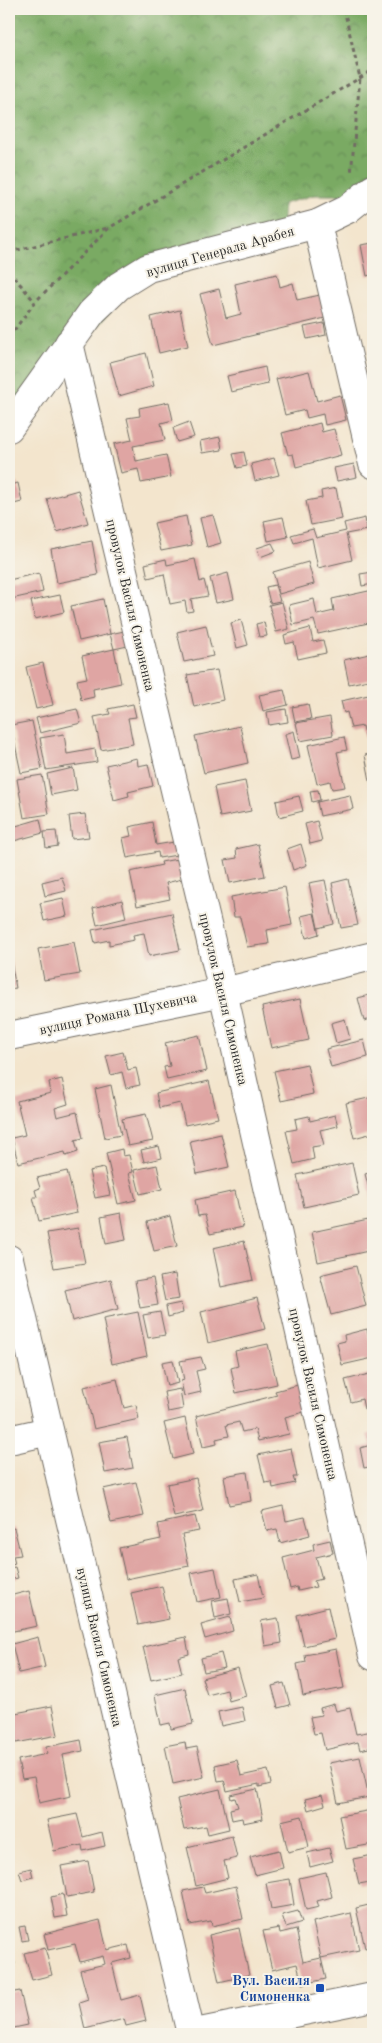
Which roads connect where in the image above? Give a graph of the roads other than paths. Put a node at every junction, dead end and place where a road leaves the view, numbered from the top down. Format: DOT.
graph roads {
  1 [pos="373,189"];
  2 [pos="318,224"];
  3 [pos="69,343"];
  4 [pos="9,428"];
  5 [pos="373,464"];
  6 [pos="373,956"];
  7 [pos="223,992"];
  8 [pos="9,1036"];
  9 [pos="9,1259"];
  10 [pos="49,1431"];
  11 [pos="9,1440"];
  12 [pos="373,1656"];
  13 [pos="373,1997"];
  14 [pos="191,2034"];
  1 -- 2 [label="street, вулиця Генерала Арабея"];
  2 -- 3 [label="street, вулиця Генерала Арабея"];
  2 -- 5 [label="street"];
  3 -- 4 [label="street, вулиця Генерала Арабея"];
  3 -- 7 [label="street, провулок Василя Симоненка"];
  6 -- 7 [label="street, вулиця Романа Шухевича"];
  7 -- 8 [label="street, вулиця Романа Шухевича"];
  7 -- 12 [label="street, провулок Василя Симоненка"];
  9 -- 10 [label="street, вулиця Василя Симоненка"];
  10 -- 11 [label="street"];
  10 -- 14 [label="street, вулиця Василя Симоненка"];
  13 -- 14 [label="street"];
}
